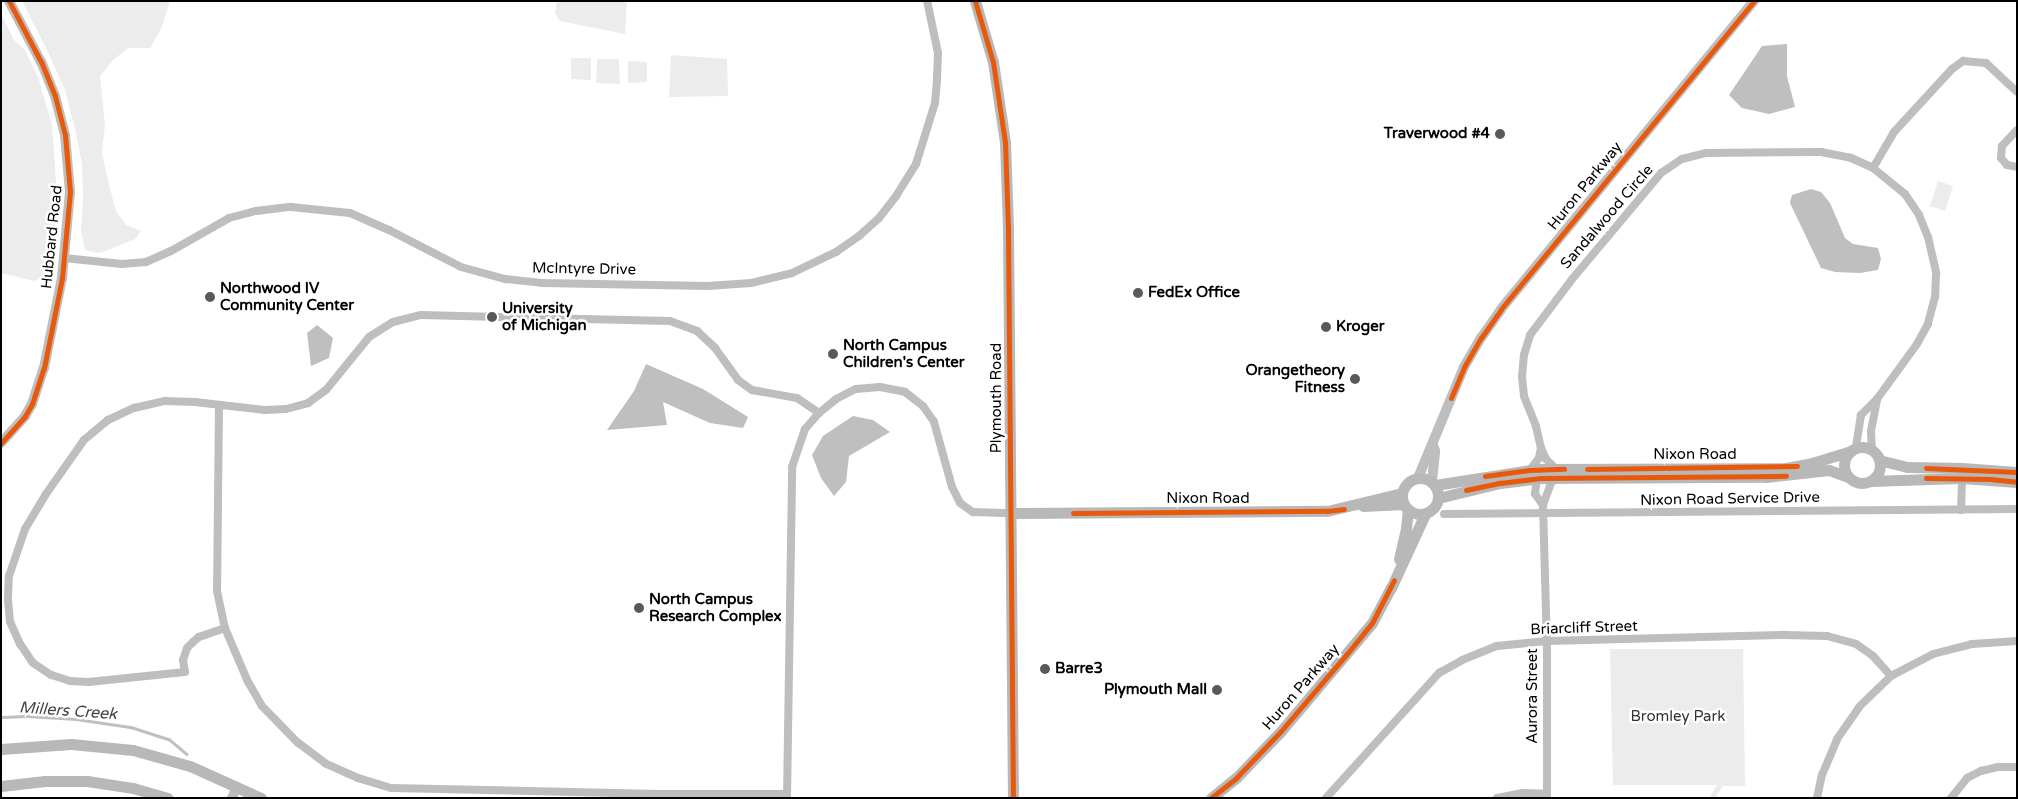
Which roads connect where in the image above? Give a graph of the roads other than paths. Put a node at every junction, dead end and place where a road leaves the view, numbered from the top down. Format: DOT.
graph roads {
  1 [pos="9,1"];
  2 [pos="928,1"];
  3 [pos="974,1"];
  4 [pos="1754,1"];
  5 [pos="2017,92"];
  6 [pos="2016,133"];
  7 [pos="2017,167"];
  8 [pos="1873,168"];
  9 [pos="64,258"];
  10 [pos="1877,399"];
  11 [pos="219,405"];
  12 [pos="819,413"];
  13 [pos="1,443"];
  14 [pos="1433,445"];
  15 [pos="1541,448"];
  16 [pos="1854,450"];
  17 [pos="1876,455"];
  18 [pos="1560,472"];
  19 [pos="2017,472"];
  20 [pos="1533,474"];
  21 [pos="1848,477"];
  22 [pos="1418,478"];
  23 [pos="1962,478"];
  24 [pos="1870,481"];
  25 [pos="2017,482"];
  26 [pos="1433,483"];
  27 [pos="1438,498"];
  28 [pos="1405,502"];
  29 [pos="1543,509"];
  30 [pos="2017,509"];
  31 [pos="1961,510"];
  32 [pos="1010,513"];
  33 [pos="1425,514"];
  34 [pos="1444,514"];
  35 [pos="5,575"];
  36 [pos="1394,580"];
  37 [pos="225,628"];
  38 [pos="1547,641"];
  39 [pos="2017,641"];
  40 [pos="1891,676"];
  41 [pos="1,749"];
  42 [pos="2017,766"];
  43 [pos="1,786"];
  44 [pos="235,792"];
  45 [pos="787,796"];
  46 [pos="1547,796"];
  47 [pos="168,798"];
  48 [pos="260,798"];
  49 [pos="1013,798"];
  50 [pos="1211,798"];
  51 [pos="1326,798"];
  52 [pos="1497,798"];
  53 [pos="1818,798"];
  54 [pos="1951,798"];
  1 -- 9 [label="street, Hubbard Road"];
  2 -- 9 [label="street, McIntyre Drive"];
  3 -- 32 [label="main road, Plymouth Road"];
  4 -- 14 [label="street, Huron Parkway"];
  5 -- 8 [label="street"];
  6 -- 7 [label="street"];
  8 -- 10 [label="street, Sandalwood Circle"];
  8 -- 15 [label="street, Sandalwood Circle"];
  9 -- 13 [label="street, Hubbard Road"];
  10 -- 16 [label="street, Sandalwood Circle"];
  10 -- 17 [label="street, Sandalwood Circle"];
  11 -- 12 [label="street"];
  11 -- 35 [label="street"];
  11 -- 37 [label="street"];
  12 -- 32 [label="street"];
  12 -- 45 [label="street"];
  14 -- 22 [label="street, Huron Parkway"];
  14 -- 26 [label="street, Huron Parkway"];
  15 -- 18 [label="street, Sandalwood Circle"];
  15 -- 20 [label="street"];
  16 -- 17 [label="main road"];
  16 -- 18 [label="main road, Nixon Road"];
  16 -- 21 [label="main road"];
  17 -- 19 [label="main road"];
  17 -- 24 [label="main road"];
  18 -- 20 [label="main road, Nixon Road"];
  18 -- 21 [label="main road, Nixon Road"];
  18 -- 29 [label="street, Aurora Street"];
  20 -- 26 [label="main road, Nixon Road"];
  20 -- 27 [label="main road, Nixon Road"];
  20 -- 29 [label="street, Aurora Street"];
  21 -- 24 [label="main road"];
  22 -- 26 [label="main road"];
  22 -- 28 [label="main road"];
  23 -- 24 [label="main road"];
  23 -- 25 [label="main road"];
  23 -- 31 [label="street"];
  26 -- 27 [label="main road"];
  27 -- 33 [label="main road"];
  28 -- 32 [label="main road, Nixon Road"];
  28 -- 33 [label="main road"];
  28 -- 36 [label="main road, Huron Parkway"];
  29 -- 31 [label="street, Nixon Road Service Drive"];
  29 -- 34 [label="street, Nixon Road Service Drive"];
  29 -- 38 [label="street, Aurora Street"];
  30 -- 31 [label="street, Nixon Road Service Drive"];
  32 -- 49 [label="main road, Plymouth Road"];
  33 -- 36 [label="main road, Huron Parkway"];
  35 -- 37 [label="street"];
  36 -- 50 [label="main road, Huron Parkway"];
  37 -- 45 [label="street"];
  38 -- 40 [label="street, Briarcliff Street"];
  38 -- 46 [label="street, Aurora Street"];
  38 -- 51 [label="street, Briarcliff Street"];
  39 -- 40 [label="street"];
  40 -- 53 [label="street"];
  41 -- 44 [label="main road"];
  42 -- 54 [label="street"];
  43 -- 47 [label="main road"];
  44 -- 48 [label="main road"];
  46 -- 52 [label="street"];
}
